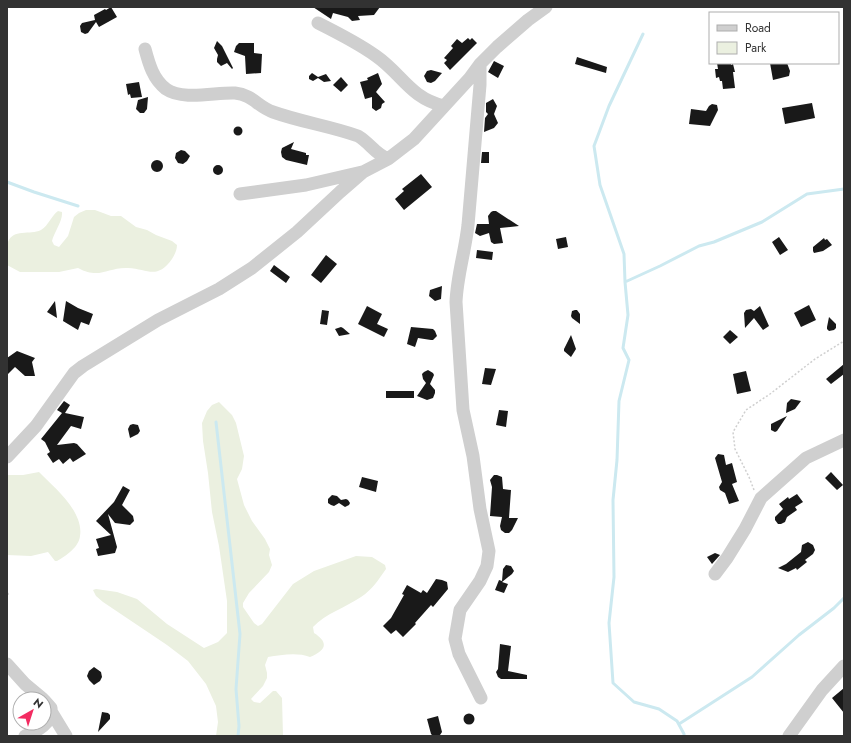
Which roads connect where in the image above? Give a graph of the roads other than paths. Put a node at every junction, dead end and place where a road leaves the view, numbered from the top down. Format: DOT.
graph roads {
  1 [pos="546,7"];
  2 [pos="318,23"];
  3 [pos="145,49"];
  4 [pos="480,64"];
  5 [pos="444,106"];
  6 [pos="388,159"];
  7 [pos="363,172"];
  8 [pos="240,194"];
  9 [pos="844,440"];
  10 [pos="7,457"];
  11 [pos="715,574"];
  12 [pos="7,664"];
  13 [pos="844,666"];
  14 [pos="34,691"];
  15 [pos="481,698"];
  16 [pos="52,713"];
  17 [pos="35,731"];
  18 [pos="25,736"];
  19 [pos="66,736"];
  20 [pos="789,736"];
  1 -- 4 [label="street"];
  2 -- 5 [label="street"];
  3 -- 6 [label="street"];
  4 -- 5 [label="street"];
  4 -- 15 [label="street"];
  5 -- 6 [label="street"];
  6 -- 7 [label="street"];
  7 -- 8 [label="street"];
  7 -- 10 [label="street"];
  9 -- 11 [label="street"];
  12 -- 14 [label="street"];
  13 -- 20 [label="street"];
  16 -- 19 [label="street"];
  17 -- 18 [label="street"];
}
